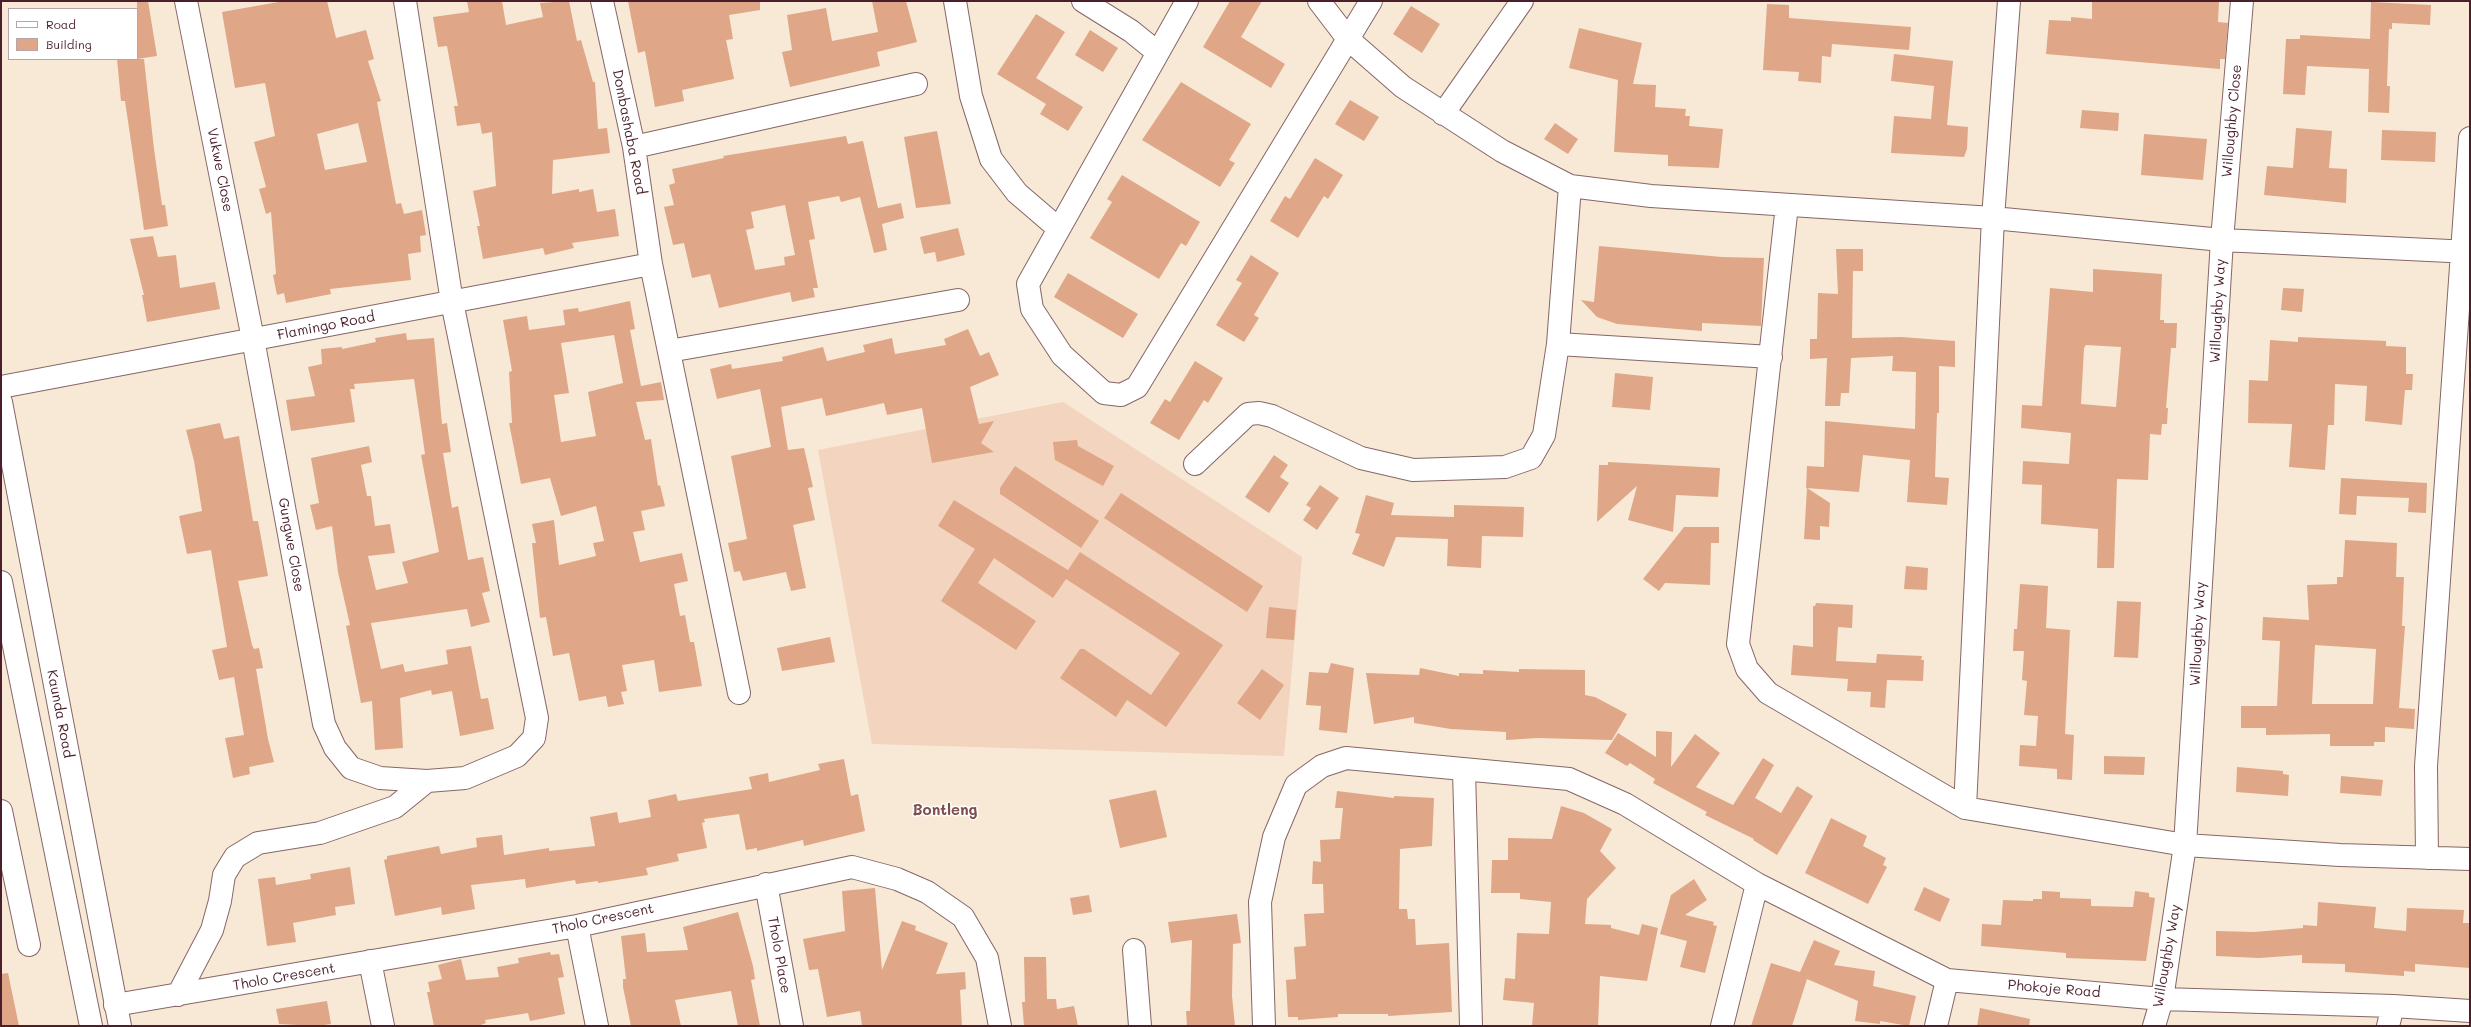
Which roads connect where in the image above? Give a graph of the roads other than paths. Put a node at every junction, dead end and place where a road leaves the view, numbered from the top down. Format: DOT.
graph roads {
  1 [pos="186,1"];
  2 [pos="405,1"];
  3 [pos="602,1"];
  4 [pos="955,1"];
  5 [pos="1083,1"];
  6 [pos="1187,1"];
  7 [pos="1319,1"];
  8 [pos="1372,1"];
  9 [pos="1522,1"];
  10 [pos="2009,1"];
  11 [pos="2242,1"];
  12 [pos="1348,39"];
  13 [pos="1157,52"];
  14 [pos="916,84"];
  15 [pos="1443,114"];
  16 [pos="2470,138"];
  17 [pos="634,148"];
  18 [pos="1570,186"];
  19 [pos="1787,205"];
  20 [pos="1993,218"];
  21 [pos="1059,229"];
  22 [pos="2222,240"];
  23 [pos="2465,252"];
  24 [pos="651,264"];
  25 [pos="958,300"];
  26 [pos="452,302"];
  27 [pos="253,339"];
  28 [pos="1558,344"];
  29 [pos="669,351"];
  30 [pos="1771,358"];
  31 [pos="1,387"];
  32 [pos="1,402"];
  33 [pos="1195,464"];
  34 [pos="1,582"];
  35 [pos="739,693"];
  36 [pos="1464,771"];
  37 [pos="427,782"];
  38 [pos="1965,808"];
  39 [pos="1,811"];
  40 [pos="2185,845"];
  41 [pos="2426,858"];
  42 [pos="2470,859"];
  43 [pos="766,884"];
  44 [pos="1757,884"];
  45 [pos="577,926"];
  46 [pos="29,945"];
  47 [pos="1134,950"];
  48 [pos="370,961"];
  49 [pos="1947,980"];
  50 [pos="178,996"];
  51 [pos="2162,999"];
  52 [pos="115,1005"];
  53 [pos="2470,1011"];
  54 [pos="2390,1016"];
  55 [pos="91,1026"];
  56 [pos="120,1026"];
  57 [pos="383,1026"];
  58 [pos="597,1026"];
  59 [pos="792,1026"];
  60 [pos="1000,1026"];
  61 [pos="1140,1026"];
  62 [pos="1264,1026"];
  63 [pos="1471,1026"];
  64 [pos="1722,1026"];
  65 [pos="1936,1026"];
  66 [pos="2154,1026"];
  1 -- 27 [label="street, Vukwe Close"];
  2 -- 26 [label="street, Gungwe Close"];
  3 -- 17 [label="street, Dombashaba Road"];
  4 -- 21 [label="street"];
  5 -- 13 [label="street"];
  6 -- 13 [label="street"];
  7 -- 12 [label="street"];
  8 -- 12 [label="street"];
  9 -- 15 [label="street"];
  10 -- 20 [label="street"];
  11 -- 22 [label="street, Willoughby Close"];
  12 -- 15 [label="street"];
  12 -- 21 [label="street"];
  13 -- 21 [label="street"];
  14 -- 17 [label="street"];
  15 -- 18 [label="street"];
  16 -- 23 [label="street"];
  17 -- 24 [label="street, Dombashaba Road"];
  18 -- 19 [label="street"];
  18 -- 28 [label="street"];
  19 -- 20 [label="street"];
  19 -- 30 [label="street"];
  20 -- 22 [label="street"];
  20 -- 38 [label="street"];
  22 -- 23 [label="street"];
  22 -- 40 [label="street, Willoughby Way"];
  23 -- 41 [label="street"];
  24 -- 26 [label="street, Flamingo Road"];
  24 -- 29 [label="street, Dombashaba Road"];
  25 -- 29 [label="street"];
  26 -- 27 [label="street, Flamingo Road"];
  26 -- 37 [label="street, Gungwe Close"];
  27 -- 31 [label="street, Flamingo Road"];
  27 -- 37 [label="street, Gungwe Close"];
  28 -- 30 [label="street"];
  28 -- 33 [label="street"];
  29 -- 35 [label="street, Dombashaba Road"];
  30 -- 38 [label="street"];
  32 -- 52 [label="street, Kaunda Road"];
  34 -- 55 [label="street"];
  36 -- 44 [label="street"];
  36 -- 62 [label="street"];
  36 -- 63 [label="street"];
  37 -- 50 [label="street"];
  38 -- 40 [label="street"];
  39 -- 46 [label="street"];
  40 -- 41 [label="street"];
  40 -- 51 [label="street, Willoughby Way"];
  41 -- 42 [label="street"];
  43 -- 45 [label="street, Tholo Crescent"];
  43 -- 59 [label="street, Tholo Place"];
  43 -- 60 [label="street, Tholo Crescent"];
  44 -- 49 [label="street"];
  44 -- 64 [label="street"];
  45 -- 48 [label="street, Tholo Crescent"];
  45 -- 58 [label="street"];
  47 -- 61 [label="street"];
  48 -- 50 [label="street, Tholo Crescent"];
  48 -- 57 [label="street"];
  49 -- 51 [label="street, Phokoje Road"];
  49 -- 65 [label="street"];
  50 -- 52 [label="street, Tholo Crescent"];
  51 -- 54 [label="street, Phokoje Road"];
  51 -- 66 [label="street, Willoughby Way"];
  52 -- 56 [label="street, Kaunda Road"];
  53 -- 54 [label="street, Phokoje Road"];
}
